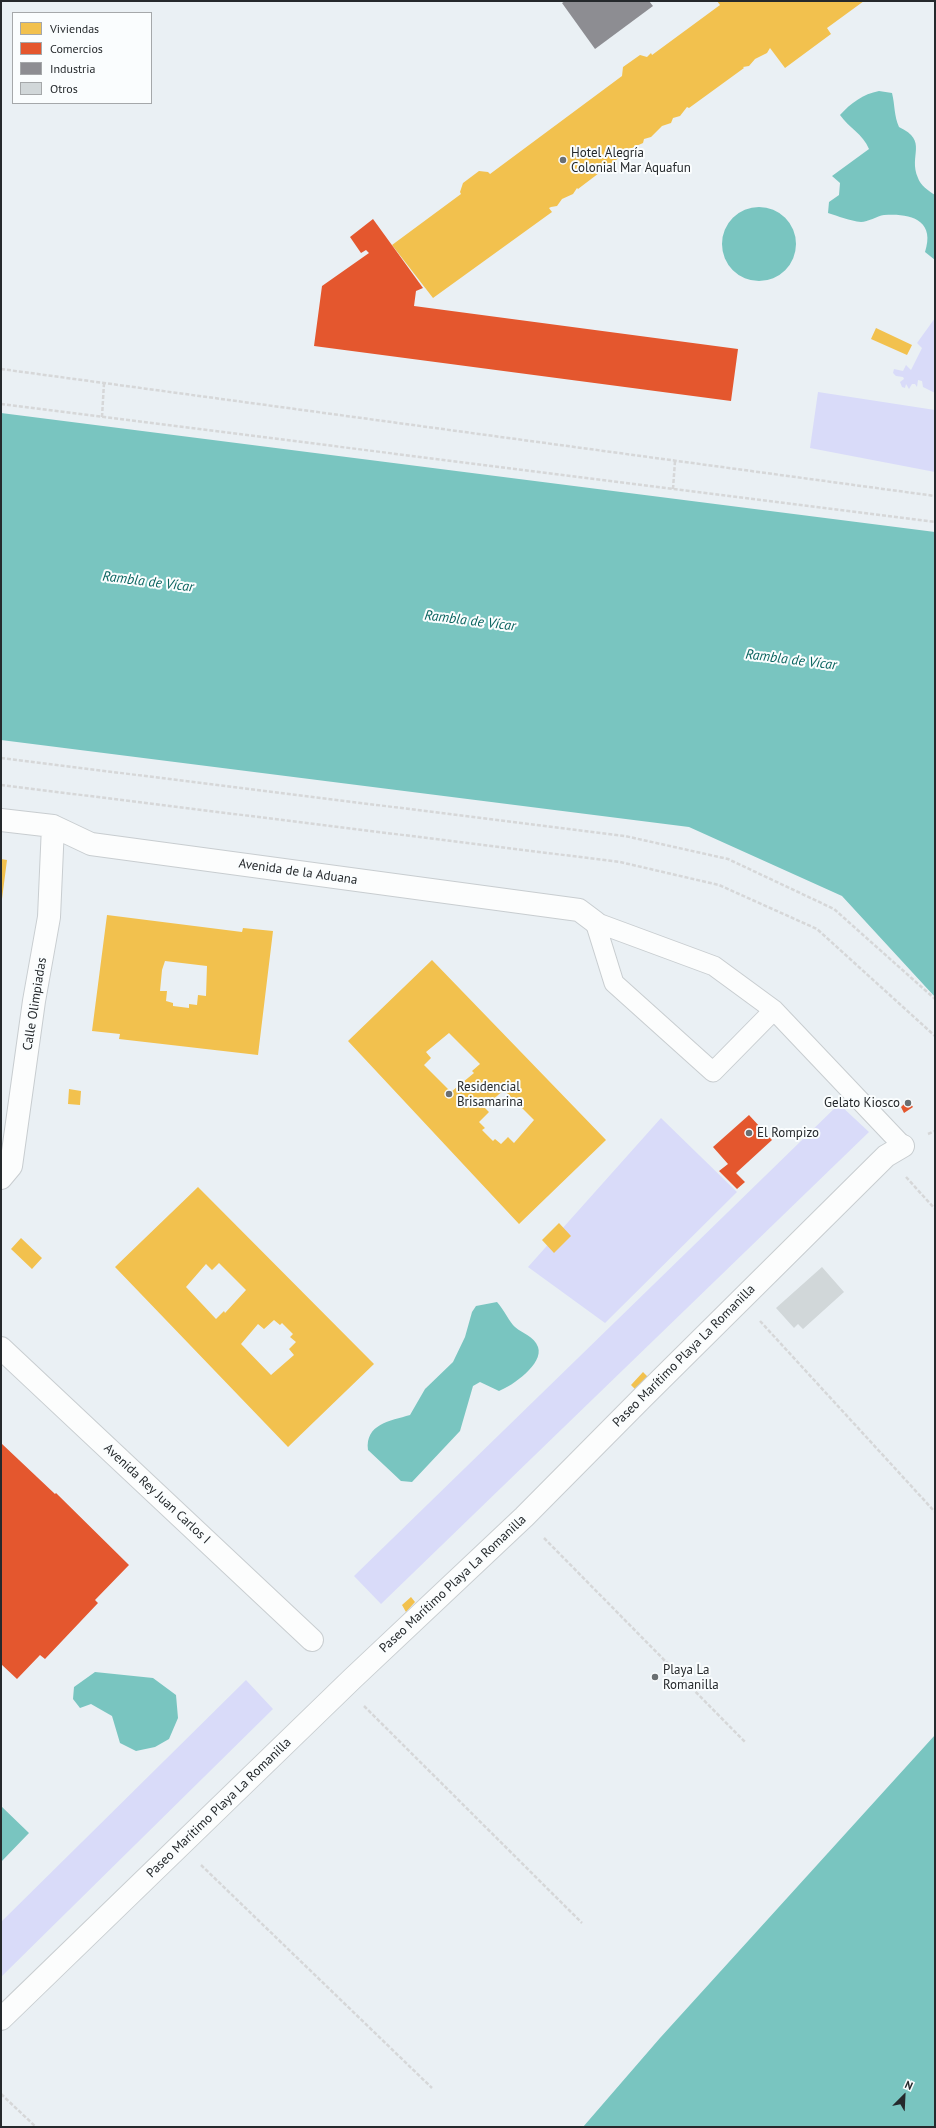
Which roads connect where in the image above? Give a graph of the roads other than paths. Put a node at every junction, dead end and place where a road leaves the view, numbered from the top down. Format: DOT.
graph roads {
  1 [pos="1,820"];
  2 [pos="53,826"];
  3 [pos="595,922"];
  4 [pos="774,1010"];
  5 [pos="895,1151"];
  6 [pos="1,1178"];
  7 [pos="1,1348"];
  8 [pos="312,1640"];
  9 [pos="1,2019"];
  1 -- 2 [label="street, Avenida de la Aduana"];
  2 -- 3 [label="street, Avenida de la Aduana"];
  2 -- 6 [label="street, Calle Olimpiadas"];
  3 -- 4 [label="lane"];
  3 -- 4 [label="lane"];
  4 -- 5 [label="lane"];
  5 -- 9 [label="street, Paseo Marítimo Playa La Romanilla"];
  7 -- 8 [label="street, Avenida Rey Juan Carlos I"];
}
